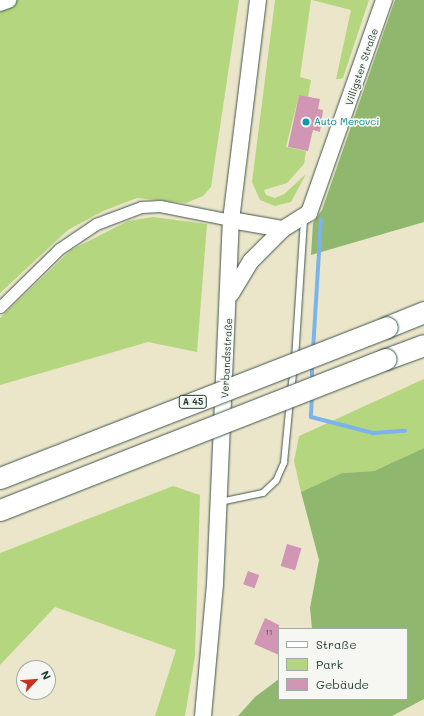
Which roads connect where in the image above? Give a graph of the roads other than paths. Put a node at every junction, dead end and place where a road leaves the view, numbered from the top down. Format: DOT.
graph roads {
  1 [pos="8,0"];
  2 [pos="258,0"];
  3 [pos="384,0"];
  4 [pos="0,3"];
  5 [pos="304,218"];
  6 [pos="231,220"];
  7 [pos="283,229"];
  8 [pos="230,296"];
  9 [pos="0,308"];
  10 [pos="424,312"];
  11 [pos="424,345"];
  12 [pos="0,478"];
  13 [pos="219,502"];
  14 [pos="0,510"];
  15 [pos="203,716"];
  1 -- 4 [label="main road"];
  2 -- 6 [label="main road, Verbandsstraße"];
  3 -- 5 [label="main road, Villigster Straße"];
  5 -- 7 [label="main road, Villigster Straße"];
  5 -- 13 [label="lane"];
  6 -- 7 [label="main road"];
  6 -- 8 [label="main road, Verbandsstraße"];
  6 -- 9 [label="street"];
  7 -- 8 [label="main road, Villigster Straße"];
  8 -- 13 [label="main road, Verbandsstraße"];
  10 -- 12 [label="highway, A 45, bridge"];
  11 -- 14 [label="highway, bridge"];
  13 -- 15 [label="main road, Verbandsstraße"];
}
